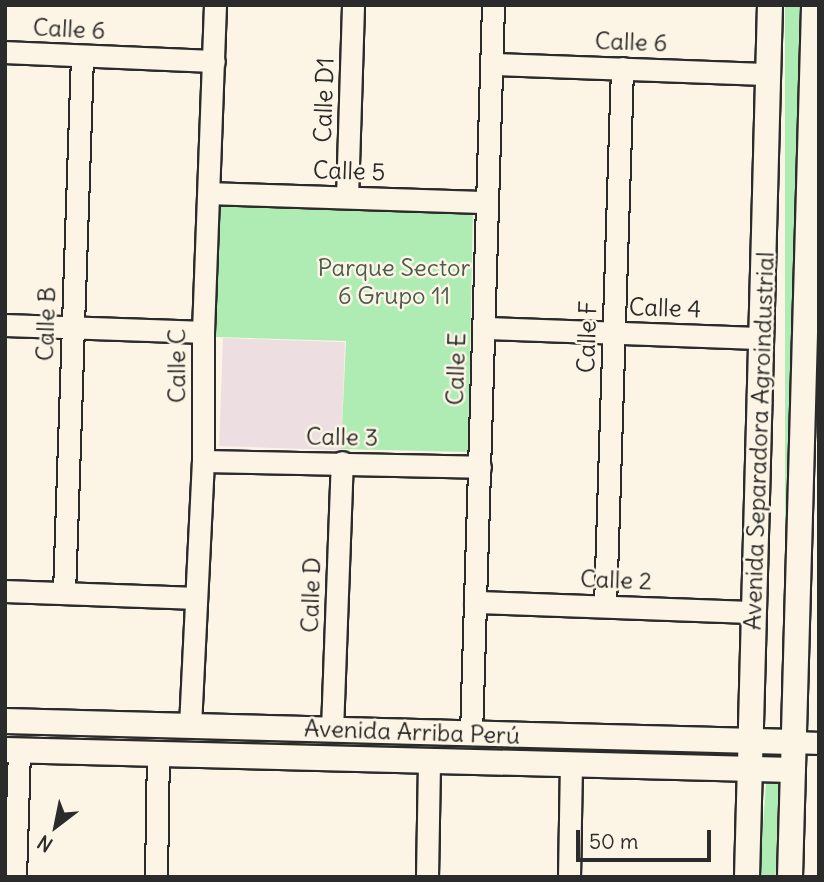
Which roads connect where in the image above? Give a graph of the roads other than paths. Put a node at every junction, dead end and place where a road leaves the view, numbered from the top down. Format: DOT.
graph roads {
  1 [pos="215,5"];
  2 [pos="353,5"];
  3 [pos="493,5"];
  4 [pos="770,5"];
  5 [pos="814,5"];
  6 [pos="5,52"];
  7 [pos="82,56"];
  8 [pos="214,61"];
  9 [pos="492,64"];
  10 [pos="622,68"];
  11 [pos="768,74"];
  12 [pos="209,193"];
  13 [pos="347,197"];
  14 [pos="487,202"];
  15 [pos="5,325"];
  16 [pos="72,327"];
  17 [pos="484,328"];
  18 [pos="203,332"];
  19 [pos="614,333"];
  20 [pos="761,338"];
  21 [pos="203,461"];
  22 [pos="342,462"];
  23 [pos="480,467"];
  24 [pos="5,591"];
  25 [pos="64,593"];
  26 [pos="194,598"];
  27 [pos="475,602"];
  28 [pos="605,606"];
  29 [pos="754,612"];
  30 [pos="5,722"];
  31 [pos="190,726"];
  32 [pos="332,730"];
  33 [pos="471,734"];
  34 [pos="751,741"];
  35 [pos="793,742"];
  36 [pos="819,743"];
  37 [pos="12,750"];
  38 [pos="158,754"];
  39 [pos="429,760"];
  40 [pos="571,764"];
  41 [pos="750,768"];
  42 [pos="793,770"];
  43 [pos="15,877"];
  44 [pos="156,877"];
  45 [pos="427,877"];
  46 [pos="569,877"];
  47 [pos="747,877"];
  48 [pos="790,877"];
  1 -- 8 [label="street, Calle C"];
  2 -- 13 [label="street, Calle D1"];
  3 -- 9 [label="street, Calle E"];
  4 -- 11 [label="street, Avenida Separadora Agroindustrial"];
  5 -- 35 [label="street, Avenida Separadora Agroindustrial"];
  6 -- 7 [label="street, Calle 6"];
  7 -- 8 [label="street, Calle 6"];
  7 -- 16 [label="street, Calle B"];
  8 -- 12 [label="street, Calle C"];
  9 -- 10 [label="street, Calle 6"];
  9 -- 14 [label="street, Calle E"];
  10 -- 11 [label="street, Calle 6"];
  10 -- 19 [label="street, Calle F"];
  11 -- 20 [label="street, Avenida Separadora Agroindustrial"];
  12 -- 13 [label="street, Calle 5"];
  12 -- 18 [label="street, Calle C"];
  13 -- 14 [label="street, Calle 5"];
  14 -- 17 [label="street, Calle E"];
  15 -- 16 [label="street"];
  16 -- 18 [label="street"];
  16 -- 25 [label="street, Calle B"];
  17 -- 19 [label="street, Calle 4"];
  17 -- 23 [label="street, Calle E"];
  18 -- 21 [label="street, Calle C"];
  19 -- 20 [label="street, Calle 4"];
  19 -- 28 [label="street, Calle F"];
  20 -- 29 [label="street, Avenida Separadora Agroindustrial"];
  21 -- 22 [label="street, Calle 3"];
  21 -- 26 [label="street, Calle C"];
  22 -- 23 [label="street, Calle 3"];
  22 -- 32 [label="street, Calle D"];
  23 -- 27 [label="street, Calle E"];
  24 -- 25 [label="street"];
  25 -- 26 [label="street"];
  26 -- 31 [label="street, Calle C"];
  27 -- 28 [label="street, Calle 2"];
  27 -- 33 [label="street, Calle E"];
  28 -- 29 [label="street, Calle 2"];
  29 -- 34 [label="street, Avenida Separadora Agroindustrial"];
  30 -- 31 [label="street, Avenida Arriba Perú"];
  31 -- 32 [label="street, Avenida Arriba Perú"];
  32 -- 33 [label="street, Avenida Arriba Perú"];
  33 -- 34 [label="street, Avenida Arriba Perú"];
  34 -- 35 [label="street, Avenida Arriba Perú"];
  34 -- 41 [label="street, Avenida Separadora Agroindustrial"];
  35 -- 36 [label="street, Avenida Arriba Perú"];
  35 -- 42 [label="street, Avenida Separadora Agroindustrial"];
  37 -- 38 [label="street, Avenida Arriba Perú"];
  37 -- 43 [label="street"];
  38 -- 39 [label="street, Avenida Arriba Perú"];
  38 -- 44 [label="street"];
  39 -- 40 [label="street, Avenida Arriba Perú"];
  39 -- 45 [label="street"];
  40 -- 41 [label="street, Avenida Arriba Perú"];
  40 -- 46 [label="street"];
  41 -- 42 [label="street, Avenida Arriba Perú"];
  41 -- 47 [label="street, Avenida Separadora Agroindustrial"];
  42 -- 48 [label="street, Avenida Separadora Agroindustrial"];
}
